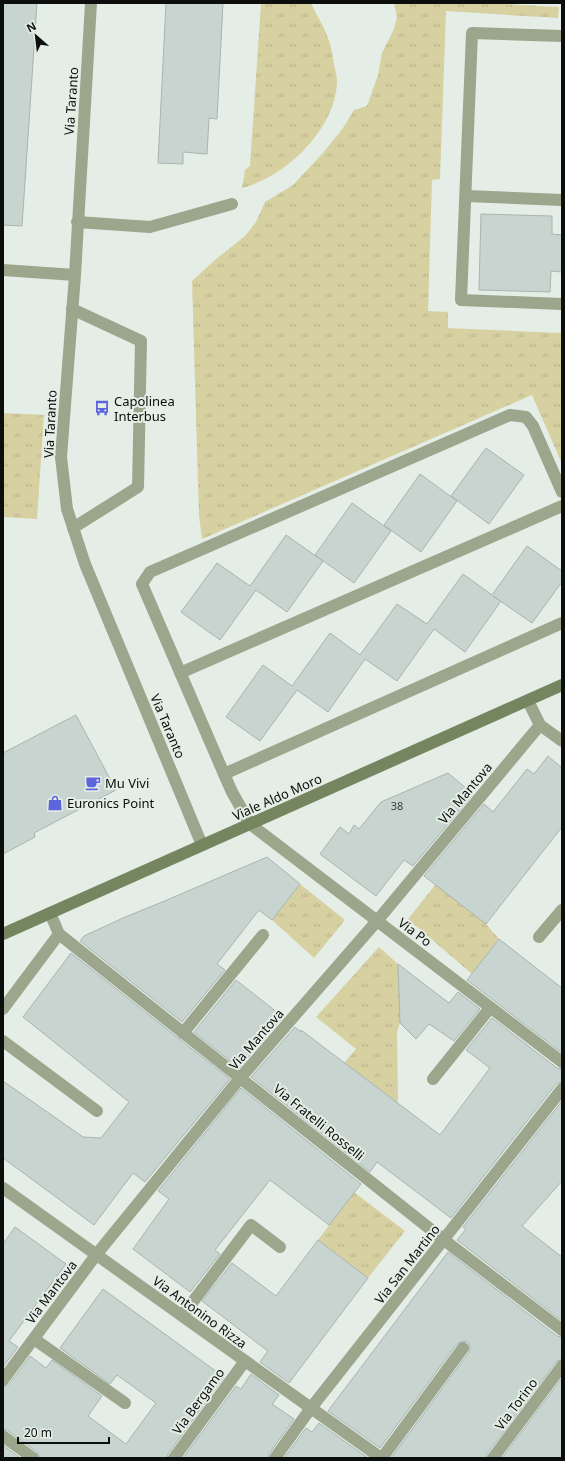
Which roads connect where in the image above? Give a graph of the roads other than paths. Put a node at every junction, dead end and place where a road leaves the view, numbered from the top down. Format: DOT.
graph roads {
  1 [pos="91,3"];
  2 [pos="562,36"];
  3 [pos="466,196"];
  4 [pos="562,200"];
  5 [pos="232,204"];
  6 [pos="78,222"];
  7 [pos="3,270"];
  8 [pos="75,275"];
  9 [pos="562,304"];
  10 [pos="72,309"];
  11 [pos="562,492"];
  12 [pos="562,506"];
  13 [pos="73,528"];
  14 [pos="562,622"];
  15 [pos="180,673"];
  16 [pos="562,685"];
  17 [pos="528,701"];
  18 [pos="540,724"];
  19 [pos="562,741"];
  20 [pos="224,774"];
  21 [pos="250,824"];
  22 [pos="202,845"];
  23 [pos="562,910"];
  24 [pos="50,913"];
  25 [pos="377,921"];
  26 [pos="3,934"];
  27 [pos="59,934"];
  28 [pos="263,935"];
  29 [pos="539,937"];
  30 [pos="490,1008"];
  31 [pos="3,1009"];
  32 [pos="183,1033"];
  33 [pos="3,1041"];
  34 [pos="562,1062"];
  35 [pos="241,1077"];
  36 [pos="433,1079"];
  37 [pos="562,1089"];
  38 [pos="97,1111"];
  39 [pos="3,1188"];
  40 [pos="444,1240"];
  41 [pos="280,1247"];
  42 [pos="96,1255"];
  43 [pos="182,1316"];
  44 [pos="562,1330"];
  45 [pos="34,1339"];
  46 [pos="463,1348"];
  47 [pos="245,1361"];
  48 [pos="562,1366"];
  49 [pos="3,1380"];
  50 [pos="125,1403"];
  51 [pos="312,1408"];
  52 [pos="3,1436"];
  53 [pos="33,1458"];
  54 [pos="174,1458"];
  55 [pos="275,1458"];
  56 [pos="381,1458"];
  57 [pos="493,1458"];
  1 -- 6 [label="street, Via Taranto"];
  2 -- 3 [label="street"];
  3 -- 4 [label="street"];
  3 -- 9 [label="street"];
  5 -- 6 [label="street"];
  6 -- 8 [label="street, Via Taranto"];
  7 -- 8 [label="street"];
  8 -- 10 [label="street, Via Taranto"];
  10 -- 13 [label="street, Via Taranto"];
  10 -- 13 [label="street"];
  11 -- 15 [label="street"];
  12 -- 15 [label="street"];
  13 -- 22 [label="street, Via Taranto"];
  14 -- 20 [label="street"];
  15 -- 20 [label="street"];
  16 -- 17 [label="street, Viale Aldo Moro"];
  17 -- 18 [label="street"];
  17 -- 21 [label="street, Viale Aldo Moro"];
  18 -- 19 [label="street"];
  18 -- 25 [label="street, Via Mantova"];
  20 -- 21 [label="street"];
  21 -- 22 [label="street, Viale Aldo Moro"];
  21 -- 25 [label="street, Via Po"];
  22 -- 24 [label="street, Viale Aldo Moro"];
  23 -- 29 [label="street"];
  24 -- 26 [label="street, Viale Aldo Moro"];
  24 -- 27 [label="street"];
  25 -- 30 [label="street, Via Po"];
  25 -- 35 [label="street, Via Mantova"];
  27 -- 31 [label="street"];
  27 -- 32 [label="street, Via Fratelli Rosselli"];
  28 -- 32 [label="street"];
  30 -- 34 [label="street, Via Po"];
  30 -- 36 [label="street"];
  32 -- 35 [label="street, Via Fratelli Rosselli"];
  33 -- 38 [label="street"];
  35 -- 40 [label="street, Via Fratelli Rosselli"];
  35 -- 42 [label="street, Via Mantova"];
  37 -- 40 [label="street, Via San Martino"];
  39 -- 42 [label="street, Via Antonino Rizza"];
  40 -- 44 [label="street, Via Fratelli Rosselli"];
  40 -- 51 [label="street, Via San Martino"];
  41 -- 43 [label="street"];
  42 -- 43 [label="street, Via Antonino Rizza"];
  42 -- 45 [label="street, Via Mantova"];
  43 -- 47 [label="street, Via Antonino Rizza"];
  45 -- 49 [label="street, Via Mantova"];
  45 -- 50 [label="street"];
  46 -- 56 [label="street"];
  47 -- 51 [label="street, Via Antonino Rizza"];
  47 -- 54 [label="street, Via Bergamo"];
  48 -- 57 [label="street, Via Torino"];
  51 -- 55 [label="street, Via San Martino"];
  51 -- 56 [label="street, Via Antonino Rizza"];
  52 -- 53 [label="street"];
}
